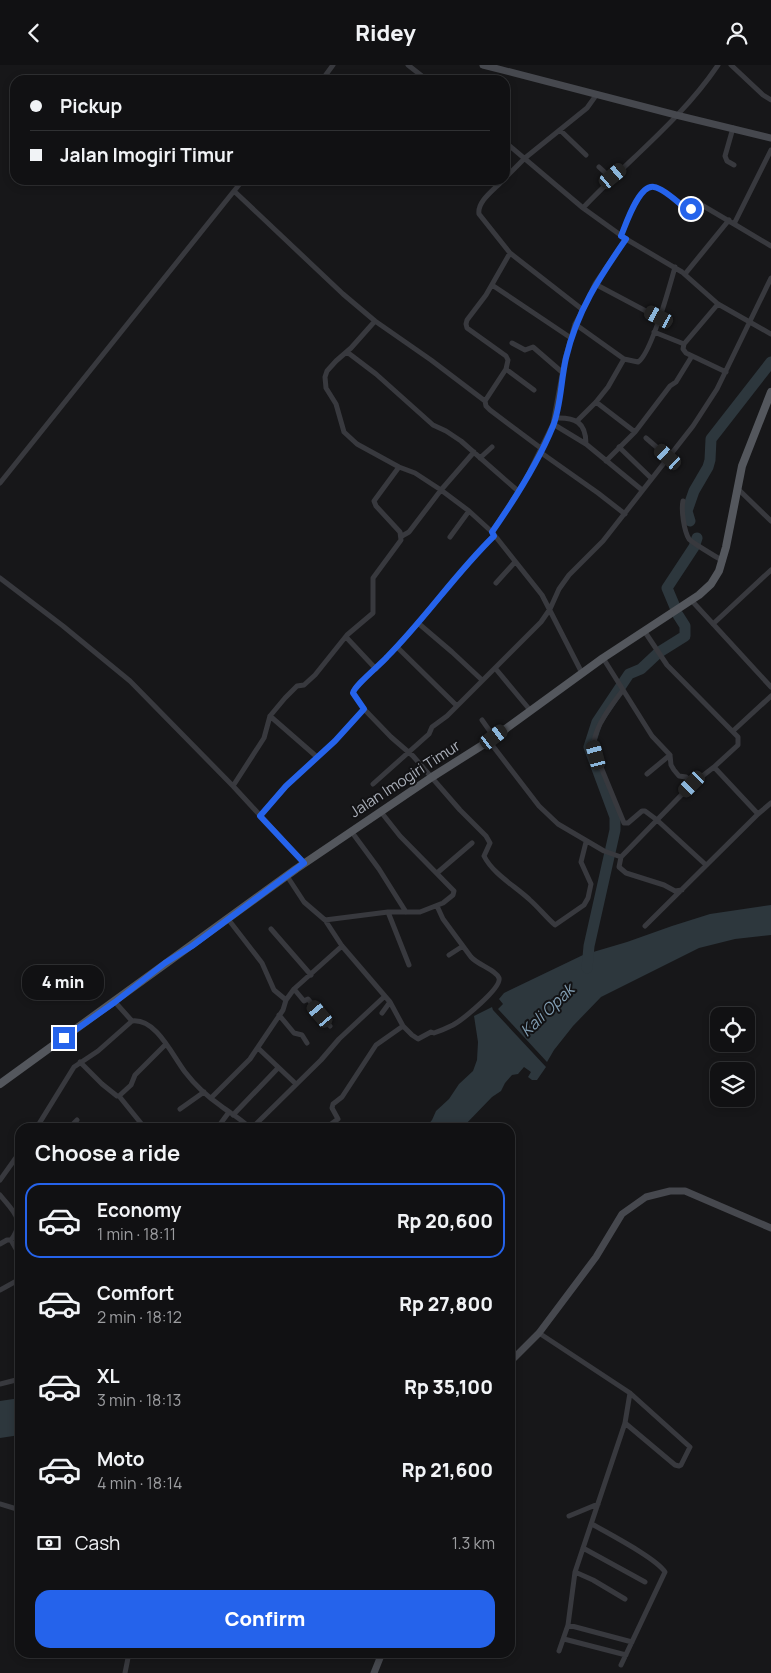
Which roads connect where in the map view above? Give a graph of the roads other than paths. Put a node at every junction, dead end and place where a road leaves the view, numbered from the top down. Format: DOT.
graph roads {
  1 [pos="408,65"];
  2 [pos="482,65"];
  3 [pos="718,65"];
  4 [pos="731,65"];
  5 [pos="421,75"];
  6 [pos="597,95"];
  7 [pos="771,100"];
  8 [pos="676,115"];
  9 [pos="733,128"];
  10 [pos="560,130"];
  11 [pos="771,138"];
  12 [pos="510,146"];
  13 [pos="771,151"];
  14 [pos="586,155"];
  15 [pos="525,158"];
  16 [pos="734,165"];
  17 [pos="598,167"];
  18 [pos="510,173"];
  19 [pos="611,178"];
  20 [pos="239,185"];
  21 [pos="498,185"];
  22 [pos="234,191"];
  23 [pos="583,208"];
  24 [pos="728,220"];
  25 [pos="734,224"];
  26 [pos="623,237"];
  27 [pos="771,246"];
  28 [pos="510,253"];
  29 [pos="675,267"];
  30 [pos="685,275"];
  31 [pos="771,279"];
  32 [pos="595,284"];
  33 [pos="492,285"];
  34 [pos="718,304"];
  35 [pos="583,310"];
  36 [pos="659,317"];
  37 [pos="375,321"];
  38 [pos="749,322"];
  39 [pos="575,324"];
  40 [pos="654,332"];
  41 [pos="771,334"];
  42 [pos="571,338"];
  43 [pos="512,343"];
  44 [pos="684,345"];
  45 [pos="347,352"];
  46 [pos="692,356"];
  47 [pos="624,359"];
  48 [pos="506,369"];
  49 [pos="726,372"];
  50 [pos="563,373"];
  51 [pos="534,390"];
  52 [pos="771,392"];
  53 [pos="485,401"];
  54 [pos="596,402"];
  55 [pos="555,418"];
  56 [pos="577,421"];
  57 [pos="554,424"];
  58 [pos="635,432"];
  59 [pos="646,438"];
  60 [pos="586,444"];
  61 [pos="492,447"];
  62 [pos="620,447"];
  63 [pos="541,451"];
  64 [pos="474,452"];
  65 [pos="668,457"];
  66 [pos="480,458"];
  67 [pos="606,461"];
  68 [pos="399,467"];
  69 [pos="651,478"];
  70 [pos="0,483"];
  71 [pos="737,487"];
  72 [pos="441,490"];
  73 [pos="642,490"];
  74 [pos="518,491"];
  75 [pos="683,501"];
  76 [pos="469,511"];
  77 [pos="625,514"];
  78 [pos="771,521"];
  79 [pos="493,534"];
  80 [pos="402,536"];
  81 [pos="450,537"];
  82 [pos="723,561"];
  83 [pos="515,562"];
  84 [pos="771,570"];
  85 [pos="0,578"];
  86 [pos="496,583"];
  87 [pos="692,601"];
  88 [pos="550,609"];
  89 [pos="418,623"];
  90 [pos="713,624"];
  91 [pos="645,631"];
  92 [pos="346,637"];
  93 [pos="397,647"];
  94 [pos="603,658"];
  95 [pos="494,668"];
  96 [pos="376,669"];
  97 [pos="582,673"];
  98 [pos="482,680"];
  99 [pos="771,687"];
  100 [pos="622,688"];
  101 [pos="771,696"];
  102 [pos="456,705"];
  103 [pos="364,709"];
  104 [pos="530,710"];
  105 [pos="270,716"];
  106 [pos="482,720"];
  107 [pos="733,731"];
  108 [pos="492,739"];
  109 [pos="408,752"];
  110 [pos="670,755"];
  111 [pos="317,757"];
  112 [pos="714,767"];
  113 [pos="648,774"];
  114 [pos="432,777"];
  115 [pos="373,784"];
  116 [pos="692,784"];
  117 [pos="233,786"];
  118 [pos="771,803"];
  119 [pos="381,812"];
  120 [pos="758,814"];
  121 [pos="260,816"];
  122 [pos="657,820"];
  123 [pos="351,831"];
  124 [pos="586,842"];
  125 [pos="472,843"];
  126 [pos="619,856"];
  127 [pos="304,863"];
  128 [pos="706,865"];
  129 [pos="437,873"];
  130 [pos="287,876"];
  131 [pos="682,890"];
  132 [pos="437,906"];
  133 [pos="406,912"];
  134 [pos="388,913"];
  135 [pos="228,919"];
  136 [pos="326,920"];
  137 [pos="645,926"];
  138 [pos="271,929"];
  139 [pos="464,946"];
  140 [pos="342,947"];
  141 [pos="449,955"];
  142 [pos="409,965"];
  143 [pos="310,975"];
  144 [pos="294,989"];
  145 [pos="385,996"];
  146 [pos="286,1000"];
  147 [pos="115,1002"];
  148 [pos="390,1002"];
  149 [pos="382,1013"];
  150 [pos="279,1015"];
  151 [pos="132,1021"];
  152 [pos="330,1026"];
  153 [pos="403,1027"];
  154 [pos="308,1043"];
  155 [pos="166,1044"];
  156 [pos="258,1047"];
  157 [pos="80,1063"];
  158 [pos="278,1068"];
  159 [pos="0,1084"];
  160 [pos="296,1084"];
  161 [pos="204,1092"];
  162 [pos="119,1096"];
  163 [pos="211,1098"];
  164 [pos="180,1109"];
  165 [pos="231,1113"];
  166 [pos="77,1120"];
  167 [pos="39,1123"];
  168 [pos="74,1123"];
  169 [pos="141,1123"];
  170 [pos="222,1123"];
  171 [pos="244,1123"];
  172 [pos="257,1123"];
  173 [pos="332,1123"];
  174 [pos="15,1159"];
  175 [pos="0,1180"];
  176 [pos="0,1195"];
  177 [pos="15,1215"];
  178 [pos="771,1228"];
  179 [pos="15,1234"];
  180 [pos="11,1240"];
  181 [pos="0,1244"];
  182 [pos="15,1247"];
  183 [pos="15,1282"];
  184 [pos="0,1290"];
  185 [pos="539,1333"];
  186 [pos="515,1357"];
  187 [pos="15,1380"];
  188 [pos="0,1384"];
  189 [pos="630,1393"];
  190 [pos="625,1423"];
  191 [pos="0,1503"];
  192 [pos="598,1504"];
  193 [pos="15,1508"];
  194 [pos="570,1516"];
  195 [pos="592,1524"];
  196 [pos="583,1548"];
  197 [pos="576,1572"];
  198 [pos="645,1582"];
  199 [pos="626,1599"];
  200 [pos="568,1625"];
  201 [pos="564,1639"];
  202 [pos="632,1642"];
  203 [pos="560,1651"];
  204 [pos="626,1655"];
  205 [pos="128,1658"];
  206 [pos="380,1658"];
  207 [pos="621,1665"];
  208 [pos="126,1673"];
  209 [pos="374,1673"];
  1 -- 5 [label="street"];
  2 -- 6 [label="street"];
  3 -- 8 [label="street"];
  4 -- 7 [label="street"];
  6 -- 8 [label="street"];
  6 -- 10 [label="street"];
  8 -- 9 [label="street"];
  8 -- 19 [label="street"];
  9 -- 11 [label="street"];
  9 -- 16 [label="street"];
  10 -- 14 [label="street"];
  10 -- 15 [label="street"];
  12 -- 15 [label="street"];
  13 -- 25 [label="street"];
  15 -- 18 [label="street"];
  15 -- 23 [label="street"];
  17 -- 19 [label="street"];
  19 -- 23 [label="street"];
  20 -- 22 [label="street"];
  21 -- 28 [label="street"];
  22 -- 37 [label="street"];
  22 -- 70 [label="street"];
  23 -- 26 [label="street"];
  24 -- 25 [label="street"];
  24 -- 26 [label="street"];
  24 -- 30 [label="street"];
  25 -- 27 [label="street"];
  26 -- 29 [label="street"];
  26 -- 32 [label="street"];
  28 -- 33 [label="street"];
  28 -- 35 [label="street"];
  29 -- 30 [label="street"];
  29 -- 36 [label="street"];
  30 -- 34 [label="street"];
  31 -- 38 [label="street"];
  32 -- 35 [label="street"];
  32 -- 36 [label="street"];
  33 -- 42 [label="street"];
  33 -- 48 [label="street"];
  34 -- 38 [label="street"];
  34 -- 44 [label="street"];
  35 -- 39 [label="street"];
  36 -- 40 [label="street"];
  37 -- 45 [label="street"];
  37 -- 53 [label="street"];
  38 -- 41 [label="street"];
  38 -- 49 [label="street"];
  39 -- 42 [label="street"];
  39 -- 47 [label="street"];
  40 -- 44 [label="street"];
  40 -- 47 [label="street"];
  42 -- 50 [label="street"];
  43 -- 50 [label="street"];
  44 -- 46 [label="street"];
  45 -- 64 [label="street"];
  45 -- 68 [label="street"];
  46 -- 49 [label="street"];
  46 -- 58 [label="street"];
  47 -- 54 [label="street"];
  48 -- 51 [label="street"];
  48 -- 53 [label="street"];
  49 -- 65 [label="street"];
  50 -- 55 [label="street"];
  52 -- 71 [label="main road, Jalan Imogiri Timur"];
  53 -- 63 [label="street"];
  54 -- 56 [label="street"];
  54 -- 58 [label="street"];
  55 -- 56 [label="street"];
  55 -- 57 [label="street"];
  56 -- 60 [label="street"];
  57 -- 60 [label="street"];
  57 -- 63 [label="street"];
  58 -- 62 [label="street"];
  59 -- 65 [label="street"];
  60 -- 67 [label="street"];
  61 -- 66 [label="street"];
  62 -- 67 [label="street"];
  62 -- 69 [label="street"];
  63 -- 74 [label="street"];
  63 -- 77 [label="street"];
  64 -- 66 [label="street"];
  64 -- 72 [label="street"];
  65 -- 69 [label="street"];
  66 -- 74 [label="street"];
  67 -- 73 [label="street"];
  68 -- 72 [label="street"];
  68 -- 80 [label="street"];
  69 -- 73 [label="street"];
  71 -- 78 [label="street"];
  71 -- 82 [label="main road, Jalan Imogiri Timur"];
  72 -- 76 [label="street"];
  72 -- 80 [label="street"];
  73 -- 77 [label="street"];
  74 -- 79 [label="street"];
  75 -- 82 [label="street"];
  76 -- 79 [label="street"];
  76 -- 81 [label="street"];
  77 -- 88 [label="street"];
  79 -- 83 [label="street"];
  79 -- 89 [label="street"];
  80 -- 92 [label="street"];
  82 -- 87 [label="main road, Jalan Imogiri Timur"];
  83 -- 86 [label="street"];
  83 -- 88 [label="street"];
  84 -- 90 [label="street"];
  85 -- 117 [label="street"];
  87 -- 90 [label="street"];
  87 -- 91 [label="main road, Jalan Imogiri Timur"];
  88 -- 95 [label="street"];
  88 -- 97 [label="street"];
  89 -- 93 [label="street"];
  89 -- 98 [label="street"];
  90 -- 99 [label="street"];
  91 -- 94 [label="main road, Jalan Imogiri Timur"];
  91 -- 107 [label="street"];
  92 -- 96 [label="street"];
  92 -- 105 [label="street"];
  93 -- 96 [label="street"];
  93 -- 102 [label="street"];
  94 -- 97 [label="main road, Jalan Imogiri Timur"];
  94 -- 100 [label="street"];
  95 -- 98 [label="street"];
  95 -- 104 [label="street"];
  96 -- 103 [label="street"];
  97 -- 104 [label="main road, Jalan Imogiri Timur"];
  98 -- 102 [label="street"];
  100 -- 110 [label="street"];
  100 -- 122 [label="street"];
  101 -- 107 [label="street"];
  102 -- 109 [label="street"];
  103 -- 109 [label="street"];
  103 -- 111 [label="street"];
  104 -- 108 [label="main road, Jalan Imogiri Timur"];
  105 -- 111 [label="street"];
  105 -- 117 [label="street"];
  106 -- 108 [label="street"];
  107 -- 112 [label="street"];
  108 -- 114 [label="main road, Jalan Imogiri Timur"];
  108 -- 124 [label="street"];
  109 -- 114 [label="street"];
  109 -- 115 [label="street"];
  110 -- 113 [label="street"];
  110 -- 116 [label="street"];
  111 -- 121 [label="street"];
  112 -- 116 [label="street"];
  112 -- 120 [label="street"];
  114 -- 119 [label="main road, Jalan Imogiri Timur"];
  114 -- 124 [label="street"];
  116 -- 122 [label="street"];
  117 -- 121 [label="street"];
  118 -- 120 [label="street"];
  119 -- 123 [label="main road, Jalan Imogiri Timur"];
  119 -- 129 [label="street"];
  120 -- 128 [label="street"];
  121 -- 127 [label="street"];
  122 -- 126 [label="street"];
  122 -- 128 [label="street"];
  123 -- 127 [label="main road, Jalan Imogiri Timur"];
  123 -- 133 [label="street"];
  124 -- 126 [label="street"];
  125 -- 129 [label="street"];
  126 -- 131 [label="street"];
  127 -- 130 [label="main road, Jalan Imogiri Timur"];
  128 -- 131 [label="street"];
  129 -- 132 [label="street"];
  130 -- 135 [label="main road, Jalan Imogiri Timur"];
  130 -- 136 [label="street"];
  131 -- 137 [label="street"];
  132 -- 133 [label="street"];
  132 -- 139 [label="street"];
  133 -- 134 [label="street"];
  134 -- 136 [label="street"];
  134 -- 142 [label="street"];
  135 -- 146 [label="street"];
  135 -- 147 [label="main road, Jalan Imogiri Timur"];
  136 -- 140 [label="street"];
  138 -- 143 [label="street"];
  139 -- 141 [label="street"];
  139 -- 153 [label="street"];
  140 -- 143 [label="street"];
  140 -- 145 [label="street"];
  143 -- 144 [label="street"];
  144 -- 146 [label="street"];
  144 -- 152 [label="street"];
  145 -- 148 [label="street"];
  145 -- 160 [label="street"];
  146 -- 150 [label="street"];
  147 -- 151 [label="street"];
  147 -- 159 [label="main road, Jalan Imogiri Timur"];
  148 -- 149 [label="street"];
  148 -- 153 [label="street"];
  150 -- 154 [label="street"];
  150 -- 156 [label="street"];
  151 -- 155 [label="street"];
  151 -- 157 [label="street"];
  153 -- 173 [label="street"];
  155 -- 161 [label="street"];
  155 -- 162 [label="street"];
  156 -- 158 [label="street"];
  156 -- 163 [label="street"];
  157 -- 162 [label="street"];
  157 -- 167 [label="street"];
  158 -- 160 [label="street"];
  158 -- 165 [label="street"];
  160 -- 172 [label="street"];
  161 -- 163 [label="street"];
  161 -- 164 [label="street"];
  162 -- 169 [label="street"];
  163 -- 165 [label="street"];
  165 -- 170 [label="street"];
  165 -- 171 [label="street"];
  166 -- 168 [label="street"];
  174 -- 175 [label="street"];
  176 -- 177 [label="street"];
  178 -- 185 [label="street"];
  179 -- 180 [label="street"];
  180 -- 181 [label="street"];
  180 -- 182 [label="street"];
  183 -- 184 [label="street"];
  185 -- 186 [label="street"];
  185 -- 189 [label="street"];
  187 -- 188 [label="street"];
  189 -- 190 [label="street"];
  189 -- 190 [label="street"];
  190 -- 192 [label="street"];
  191 -- 193 [label="street"];
  192 -- 194 [label="street"];
  192 -- 195 [label="street"];
  195 -- 196 [label="street"];
  195 -- 202 [label="street"];
  196 -- 197 [label="street"];
  196 -- 198 [label="street"];
  197 -- 199 [label="street"];
  197 -- 200 [label="street"];
  200 -- 201 [label="street"];
  200 -- 202 [label="street"];
  201 -- 203 [label="street"];
  201 -- 204 [label="street"];
  202 -- 204 [label="street"];
  204 -- 207 [label="street"];
  205 -- 208 [label="street"];
  206 -- 209 [label="street"];
}
